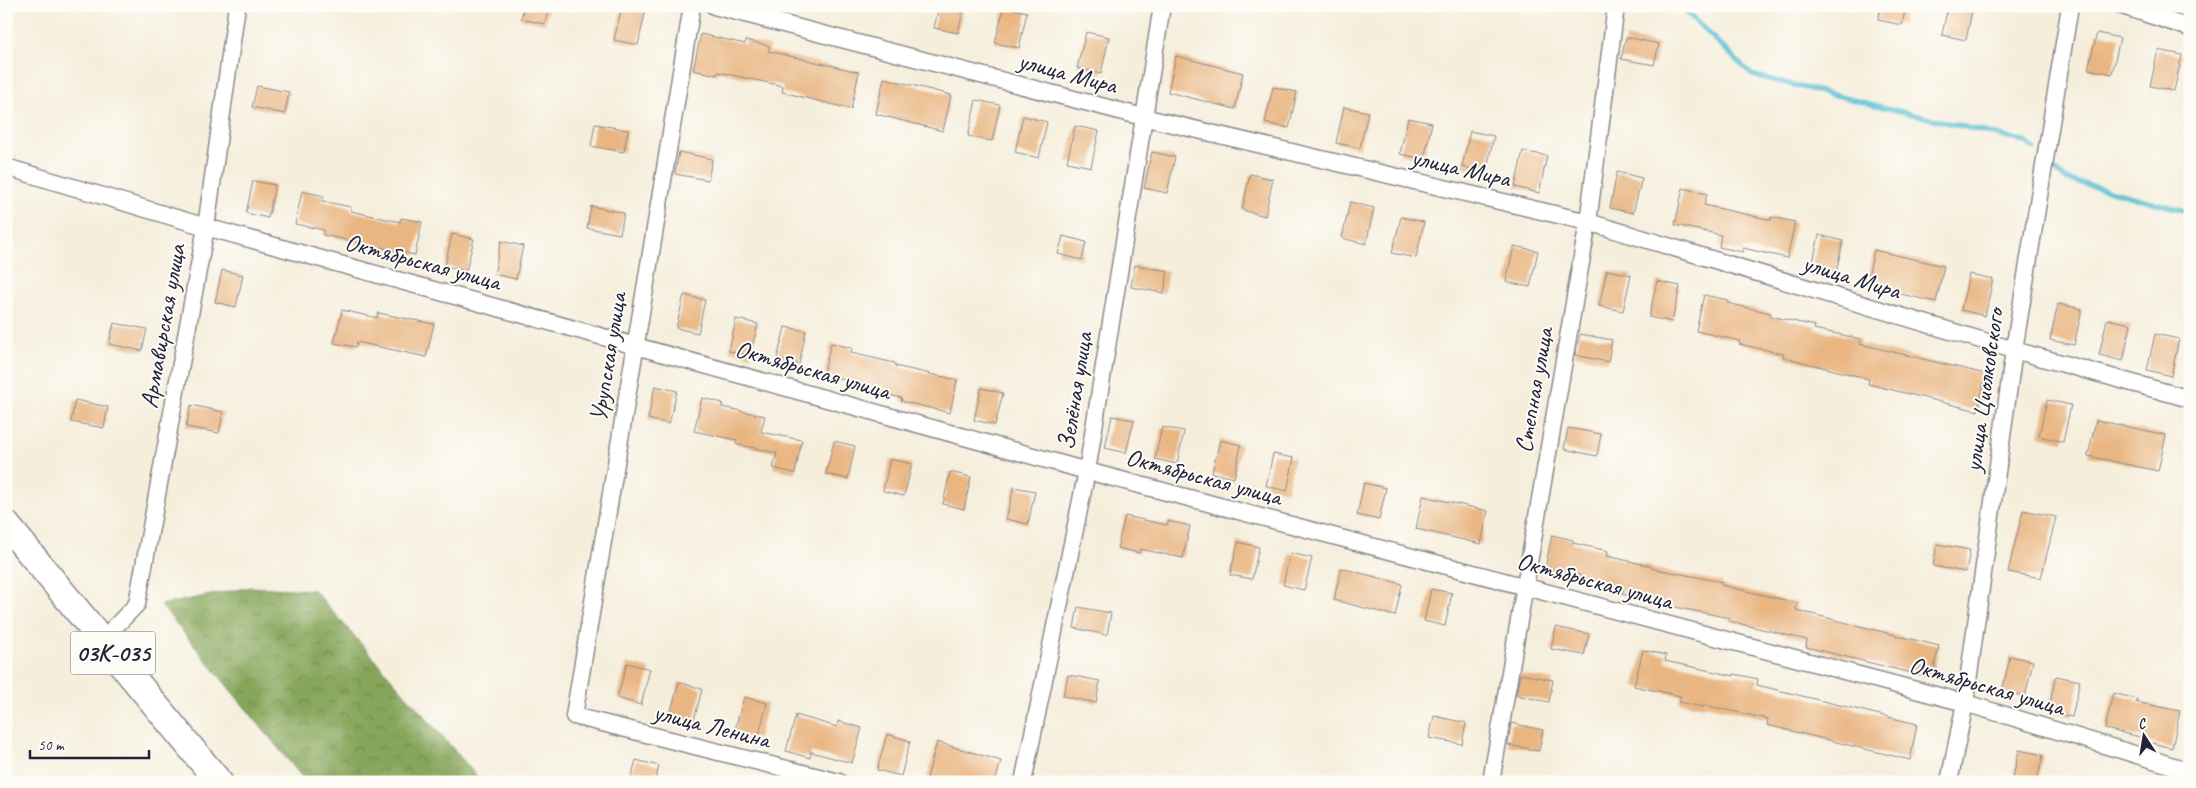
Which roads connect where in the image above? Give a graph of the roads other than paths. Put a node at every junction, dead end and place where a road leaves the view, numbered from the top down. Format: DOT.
graph roads {
  1 [pos="237,6"];
  2 [pos="692,6"];
  3 [pos="714,6"];
  4 [pos="1162,6"];
  5 [pos="1616,6"];
  6 [pos="2070,6"];
  7 [pos="2122,6"];
  8 [pos="2190,28"];
  9 [pos="1143,117"];
  10 [pos="6,167"];
  11 [pos="1588,222"];
  12 [pos="206,226"];
  13 [pos="634,345"];
  14 [pos="2014,350"];
  15 [pos="2190,399"];
  16 [pos="1087,471"];
  17 [pos="6,524"];
  18 [pos="1525,588"];
  19 [pos="102,640"];
  20 [pos="1965,703"];
  21 [pos="574,716"];
  22 [pos="2190,770"];
  23 [pos="219,782"];
  24 [pos="839,782"];
  25 [pos="1023,782"];
  26 [pos="1491,782"];
  27 [pos="1949,782"];
  1 -- 12 [label="street, Армавирская улица"];
  2 -- 13 [label="street, Урупская улица"];
  3 -- 9 [label="street, улица Мира"];
  4 -- 9 [label="street, Зелёная улица"];
  5 -- 11 [label="street, Степная улица"];
  6 -- 14 [label="street, улица Циолковского"];
  7 -- 8 [label="street"];
  9 -- 11 [label="street, улица Мира"];
  9 -- 16 [label="street, Зелёная улица"];
  10 -- 12 [label="street, Октябрьская улица"];
  11 -- 14 [label="street, улица Мира"];
  11 -- 18 [label="street, Степная улица"];
  12 -- 13 [label="street, Октябрьская улица"];
  12 -- 19 [label="street, Армавирская улица"];
  13 -- 16 [label="street, Октябрьская улица"];
  13 -- 21 [label="street, Урупская улица"];
  14 -- 15 [label="street, улица Мира"];
  14 -- 20 [label="street, улица Циолковского"];
  16 -- 18 [label="street, Октябрьская улица"];
  16 -- 25 [label="street, Зелёная улица"];
  17 -- 19 [label="main road, 03К-035"];
  18 -- 20 [label="street, Октябрьская улица"];
  18 -- 26 [label="street, Степная улица"];
  19 -- 23 [label="main road, 03К-035"];
  20 -- 22 [label="street, Октябрьская улица"];
  20 -- 27 [label="street, улица Циолковского"];
  21 -- 24 [label="street, улица Ленина"];
}
